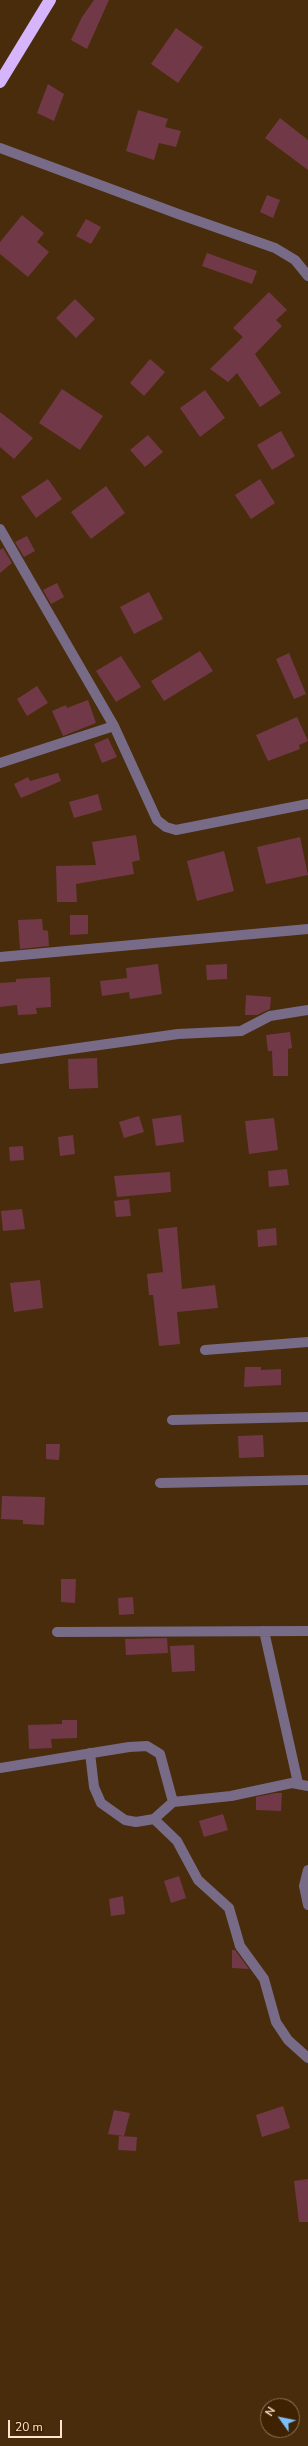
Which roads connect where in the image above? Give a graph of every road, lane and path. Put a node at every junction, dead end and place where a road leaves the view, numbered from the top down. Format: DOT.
graph roads {
  1 [pos="50,0"];
  2 [pos="0,82"];
  3 [pos="0,148"];
  4 [pos="308,276"];
  5 [pos="0,529"];
  6 [pos="114,726"];
  7 [pos="0,763"];
  8 [pos="308,804"];
  9 [pos="308,929"];
  10 [pos="0,957"];
  11 [pos="308,1010"];
  12 [pos="0,1059"];
  13 [pos="308,1342"];
  14 [pos="205,1350"];
  15 [pos="308,1417"];
  16 [pos="172,1420"];
  17 [pos="308,1480"];
  18 [pos="160,1483"];
  19 [pos="264,1631"];
  20 [pos="308,1631"];
  21 [pos="57,1632"];
  22 [pos="90,1753"];
  23 [pos="0,1768"];
  24 [pos="303,1785"];
  25 [pos="173,1802"];
  26 [pos="154,1819"];
  27 [pos="308,1870"];
  28 [pos="308,1900"];
  29 [pos="308,2058"];
  1 -- 2 [label="highway"];
  3 -- 4 [label="street"];
  5 -- 6 [label="street"];
  6 -- 7 [label="street"];
  6 -- 8 [label="street"];
  9 -- 10 [label="street"];
  11 -- 12 [label="street"];
  13 -- 14 [label="street"];
  15 -- 16 [label="street"];
  17 -- 18 [label="street"];
  19 -- 20 [label="street"];
  19 -- 21 [label="street"];
  19 -- 24 [label="street"];
  22 -- 23 [label="street"];
  22 -- 25 [label="street"];
  22 -- 26 [label="street"];
  24 -- 25 [label="street"];
  25 -- 26 [label="street"];
  26 -- 29 [label="street"];
  27 -- 28 [label="street"];
}
